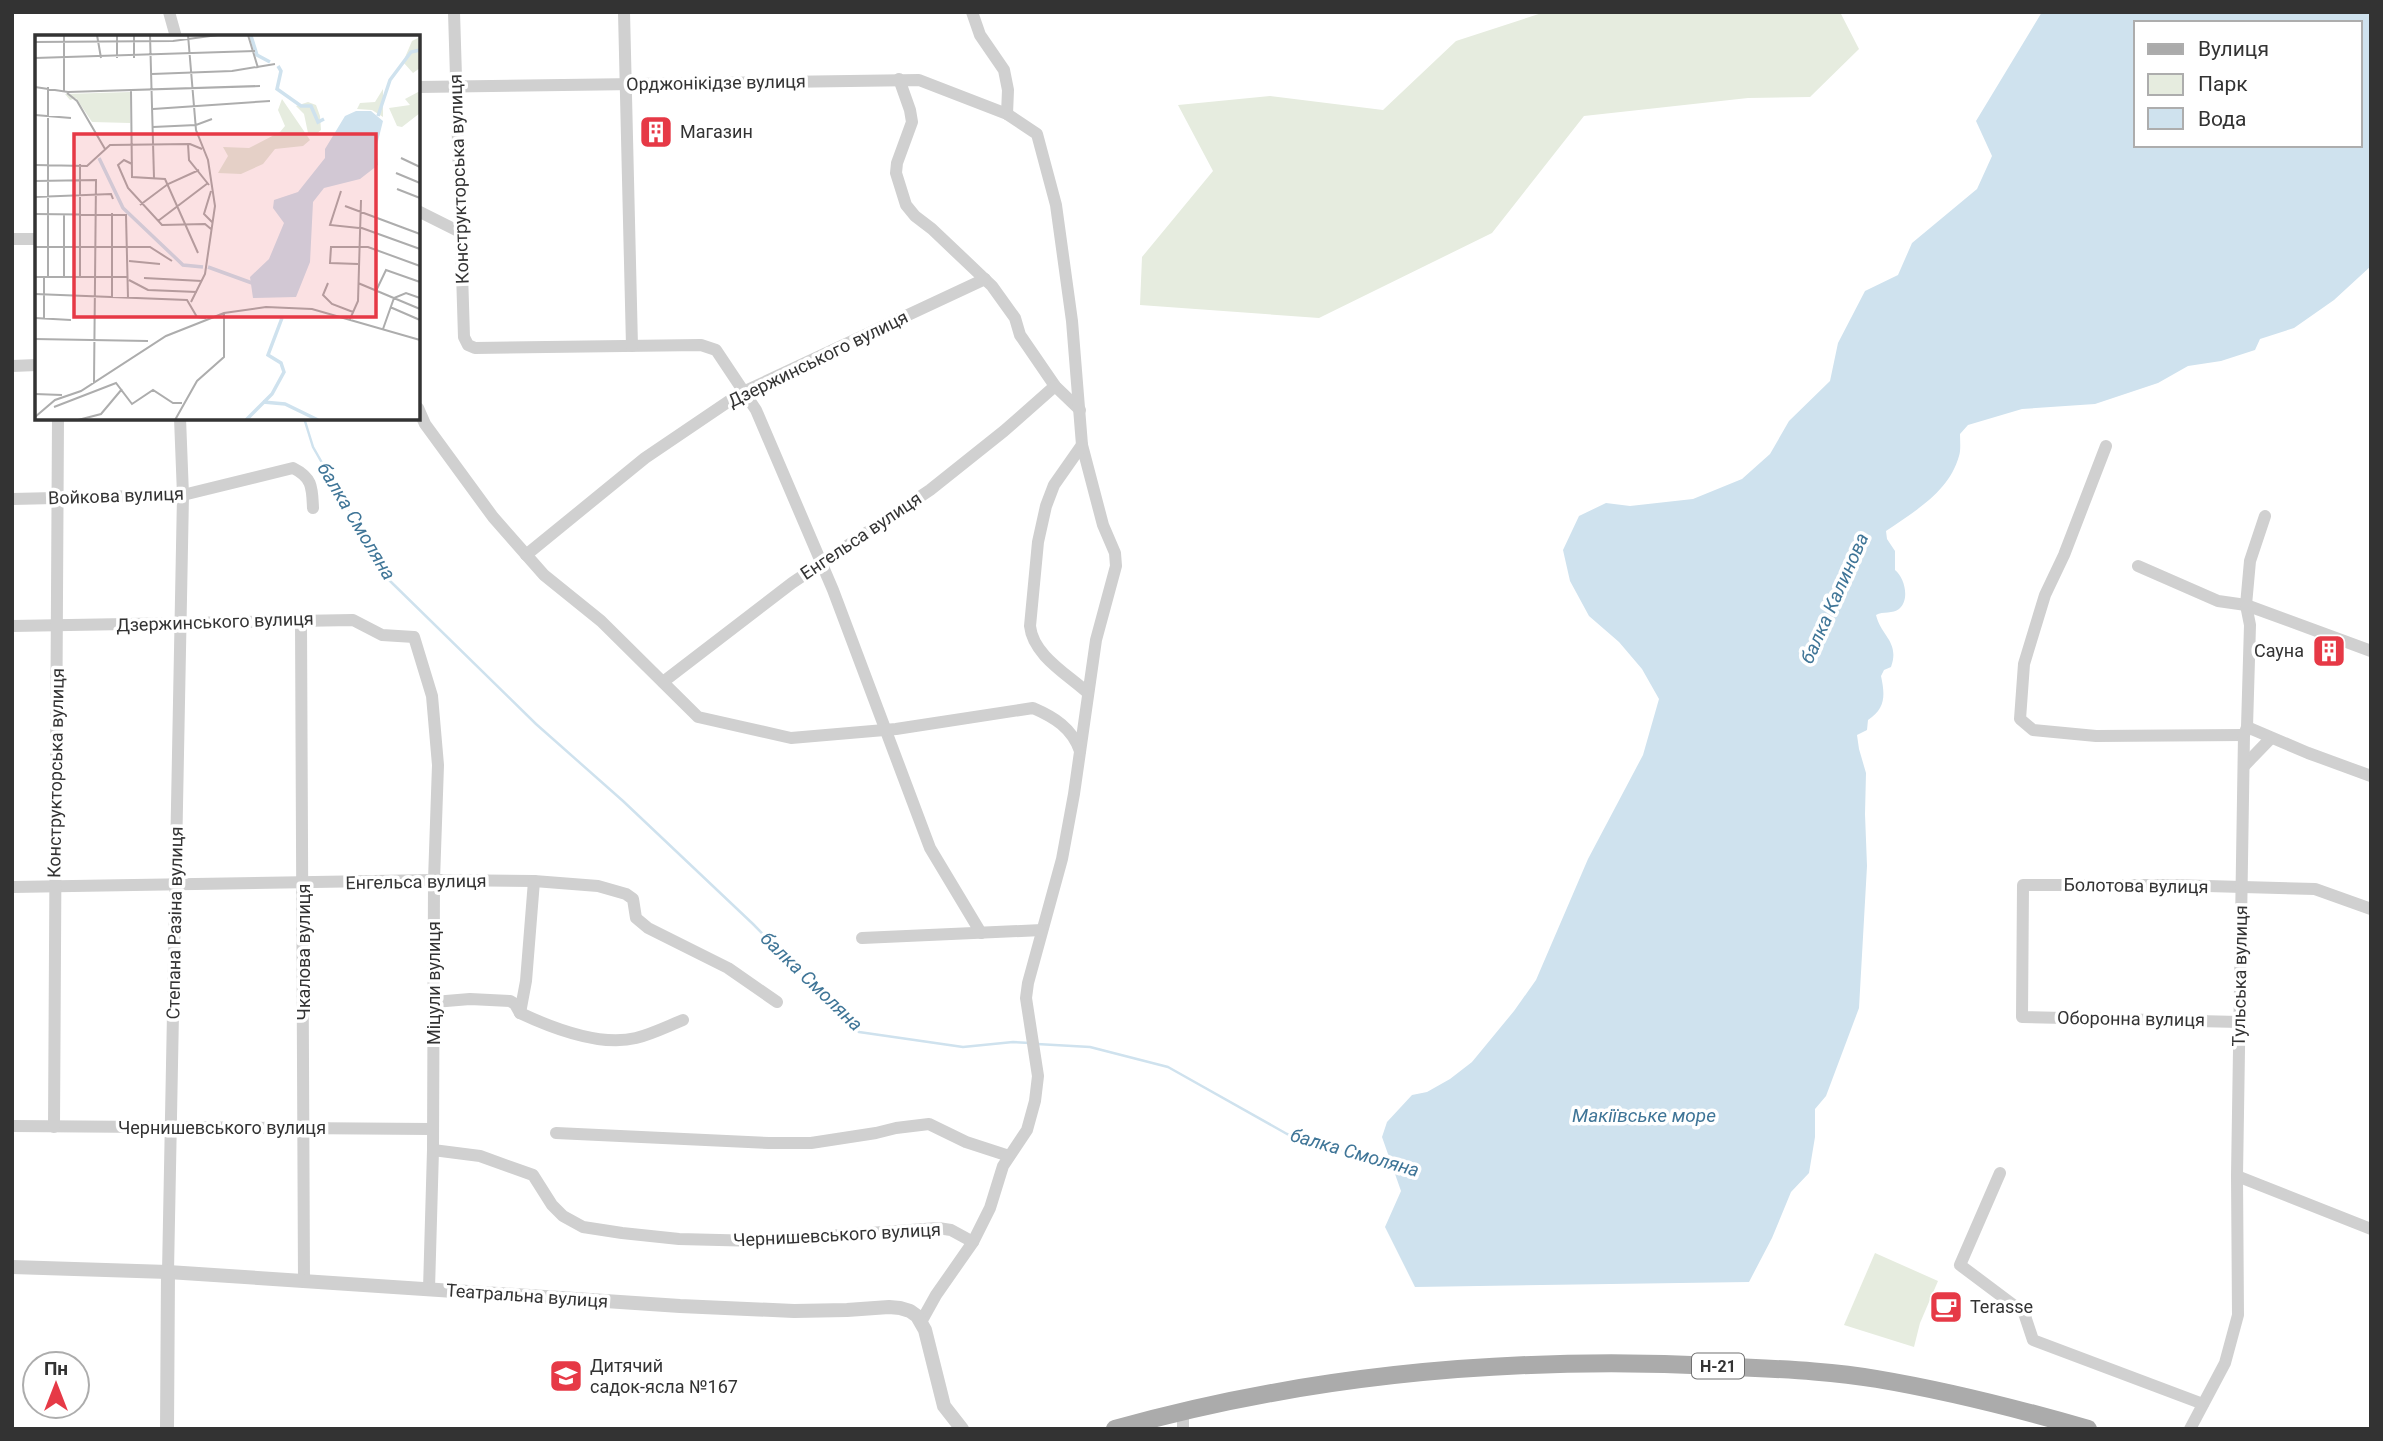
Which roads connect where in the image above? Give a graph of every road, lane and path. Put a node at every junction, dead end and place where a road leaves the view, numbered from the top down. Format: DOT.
graph roads {
  1 [pos="169,12"];
  2 [pos="454,12"];
  3 [pos="624,12"];
  4 [pos="972,12"];
  5 [pos="175,35"];
  6 [pos="899,79"];
  7 [pos="626,84"];
  8 [pos="456,87"];
  9 [pos="420,88"];
  10 [pos="1007,114"];
  11 [pos="420,212"];
  12 [pos="460,232"];
  13 [pos="12,239"];
  14 [pos="35,239"];
  15 [pos="985,279"];
  16 [pos="632,346"];
  17 [pos="35,365"];
  18 [pos="12,366"];
  19 [pos="1055,386"];
  20 [pos="743,391"];
  21 [pos="1080,410"];
  22 [pos="420,413"];
  23 [pos="58,420"];
  24 [pos="180,420"];
  25 [pos="1082,444"];
  26 [pos="2106,446"];
  27 [pos="183,495"];
  28 [pos="12,499"];
  29 [pos="58,499"];
  30 [pos="313,508"];
  31 [pos="2265,516"];
  32 [pos="526,555"];
  33 [pos="822,563"];
  34 [pos="2138,566"];
  35 [pos="2246,605"];
  36 [pos="301,622"];
  37 [pos="58,625"];
  38 [pos="180,625"];
  39 [pos="12,626"];
  40 [pos="414,637"];
  41 [pos="2371,651"];
  42 [pos="663,682"];
  43 [pos="1088,693"];
  44 [pos="886,730"];
  45 [pos="2246,731"];
  46 [pos="2271,738"];
  47 [pos="1080,751"];
  48 [pos="2244,766"];
  49 [pos="2371,776"];
  50 [pos="434,880"];
  51 [pos="534,881"];
  52 [pos="304,883"];
  53 [pos="176,885"];
  54 [pos="54,886"];
  55 [pos="12,887"];
  56 [pos="2242,888"];
  57 [pos="2371,909"];
  58 [pos="1042,930"];
  59 [pos="981,933"];
  60 [pos="862,938"];
  61 [pos="434,1002"];
  62 [pos="777,1002"];
  63 [pos="520,1013"];
  64 [pos="2022,1017"];
  65 [pos="683,1020"];
  66 [pos="2240,1022"];
  67 [pos="12,1126"];
  68 [pos="54,1127"];
  69 [pos="172,1128"];
  70 [pos="304,1128"];
  71 [pos="432,1129"];
  72 [pos="556,1133"];
  73 [pos="433,1150"];
  74 [pos="1009,1156"];
  75 [pos="2000,1173"];
  76 [pos="2237,1176"];
  77 [pos="2371,1229"];
  78 [pos="973,1242"];
  79 [pos="12,1267"];
  80 [pos="168,1272"];
  81 [pos="304,1282"];
  82 [pos="429,1289"];
  83 [pos="921,1322"];
  84 [pos="2203,1404"];
  85 [pos="1183,1410"];
  86 [pos="167,1429"];
  87 [pos="962,1429"];
  88 [pos="1115,1429"];
  89 [pos="1183,1429"];
  90 [pos="2088,1429"];
  91 [pos="2190,1429"];
  1 -- 5 [label="street"];
  2 -- 8 [label="street, Конструкторська вулиця"];
  3 -- 7 [label="street"];
  4 -- 10 [label="street"];
  6 -- 7 [label="street, Орджонікідзе вулиця"];
  6 -- 10 [label="street, Орджонікідзе вулиця"];
  6 -- 15 [label="street"];
  7 -- 8 [label="street, Орджонікідзе вулиця"];
  7 -- 16 [label="street"];
  8 -- 9 [label="street, Орджонікідзе вулиця"];
  8 -- 12 [label="street, Конструкторська вулиця"];
  10 -- 21 [label="street, Орджонікідзе вулиця"];
  11 -- 12 [label="street"];
  12 -- 16 [label="street, Конструкторська вулиця"];
  13 -- 14 [label="street"];
  15 -- 19 [label="street"];
  15 -- 20 [label="street, Дзержинського вулиця"];
  16 -- 20 [label="street"];
  17 -- 18 [label="street"];
  19 -- 21 [label="street"];
  19 -- 33 [label="street, Енгельса вулиця"];
  20 -- 32 [label="street, Дзержинського вулиця"];
  20 -- 33 [label="street"];
  21 -- 25 [label="street, Орджонікідзе вулиця"];
  22 -- 32 [label="street"];
  23 -- 29 [label="street, Конструкторська вулиця"];
  24 -- 27 [label="street, Степана Разіна вулиця"];
  25 -- 43 [label="street, Орджонікідзе вулиця"];
  25 -- 43 [label="street"];
  26 -- 45 [label="street"];
  27 -- 29 [label="street, Войкова вулиця"];
  27 -- 30 [label="street, Войкова вулиця"];
  27 -- 38 [label="street, Степана Разіна вулиця"];
  28 -- 29 [label="street, Войкова вулиця"];
  29 -- 37 [label="street, Конструкторська вулиця"];
  31 -- 35 [label="street, Тульська вулиця"];
  32 -- 42 [label="street"];
  33 -- 42 [label="street, Енгельса вулиця"];
  33 -- 44 [label="street"];
  34 -- 35 [label="street"];
  35 -- 41 [label="street"];
  35 -- 45 [label="street, Тульська вулиця"];
  36 -- 38 [label="street, Дзержинського вулиця"];
  36 -- 40 [label="street, Дзержинського вулиця"];
  36 -- 52 [label="street, Чкалова вулиця"];
  37 -- 38 [label="street, Дзержинського вулиця"];
  37 -- 39 [label="street, Дзержинського вулиця"];
  37 -- 54 [label="street, Конструкторська вулиця"];
  38 -- 53 [label="street, Степана Разіна вулиця"];
  40 -- 50 [label="street, Міцули вулиця"];
  42 -- 44 [label="street"];
  43 -- 47 [label="street, Орджонікідзе вулиця"];
  44 -- 47 [label="street"];
  44 -- 59 [label="street"];
  45 -- 46 [label="street"];
  45 -- 48 [label="street, Тульська вулиця"];
  46 -- 48 [label="street"];
  46 -- 49 [label="street"];
  47 -- 58 [label="street, Орджонікідзе вулиця"];
  48 -- 56 [label="street, Тульська вулиця"];
  50 -- 51 [label="street, Енгельса вулиця"];
  50 -- 52 [label="street, Енгельса вулиця"];
  50 -- 61 [label="street, Міцули вулиця"];
  51 -- 62 [label="street, Енгельса вулиця"];
  51 -- 63 [label="street"];
  52 -- 53 [label="street, Енгельса вулиця"];
  52 -- 70 [label="street, Чкалова вулиця"];
  53 -- 54 [label="street, Енгельса вулиця"];
  53 -- 69 [label="street, Степана Разіна вулиця"];
  54 -- 55 [label="street, Енгельса вулиця"];
  54 -- 68 [label="street, Конструкторська вулиця"];
  56 -- 57 [label="street, Болотова вулиця"];
  56 -- 64 [label="street, Болотова вулиця"];
  56 -- 66 [label="street, Тульська вулиця"];
  58 -- 59 [label="street"];
  58 -- 74 [label="street, Орджонікідзе вулиця"];
  59 -- 60 [label="street"];
  61 -- 63 [label="street"];
  61 -- 71 [label="street, Міцули вулиця"];
  63 -- 65 [label="street"];
  64 -- 66 [label="street, Оборонна вулиця"];
  66 -- 76 [label="street, Тульська вулиця"];
  67 -- 68 [label="street, Чернишевського вулиця"];
  68 -- 69 [label="street, Чернишевського вулиця"];
  69 -- 70 [label="street, Чернишевського вулиця"];
  69 -- 80 [label="street, Степана Разіна вулиця"];
  70 -- 71 [label="street, Чернишевського вулиця"];
  70 -- 81 [label="street, Чкалова вулиця"];
  71 -- 73 [label="street, Міцули вулиця"];
  72 -- 74 [label="street"];
  73 -- 78 [label="street, Чернишевського вулиця"];
  73 -- 82 [label="street, Міцули вулиця"];
  74 -- 78 [label="street, Орджонікідзе вулиця"];
  75 -- 84 [label="street"];
  76 -- 77 [label="street"];
  76 -- 84 [label="street, Тульська вулиця"];
  78 -- 83 [label="street, Орджонікідзе вулиця"];
  79 -- 80 [label="street, Театральна вулиця"];
  80 -- 81 [label="street, Театральна вулиця"];
  80 -- 86 [label="street, Степана Разіна вулиця"];
  81 -- 82 [label="street, Театральна вулиця"];
  82 -- 83 [label="street, Театральна вулиця"];
  83 -- 87 [label="street"];
  84 -- 91 [label="street, Тульська вулиця"];
  85 -- 88 [label="main road, Н-21"];
  85 -- 89 [label="street"];
  85 -- 90 [label="main road, Н-21"];
}
